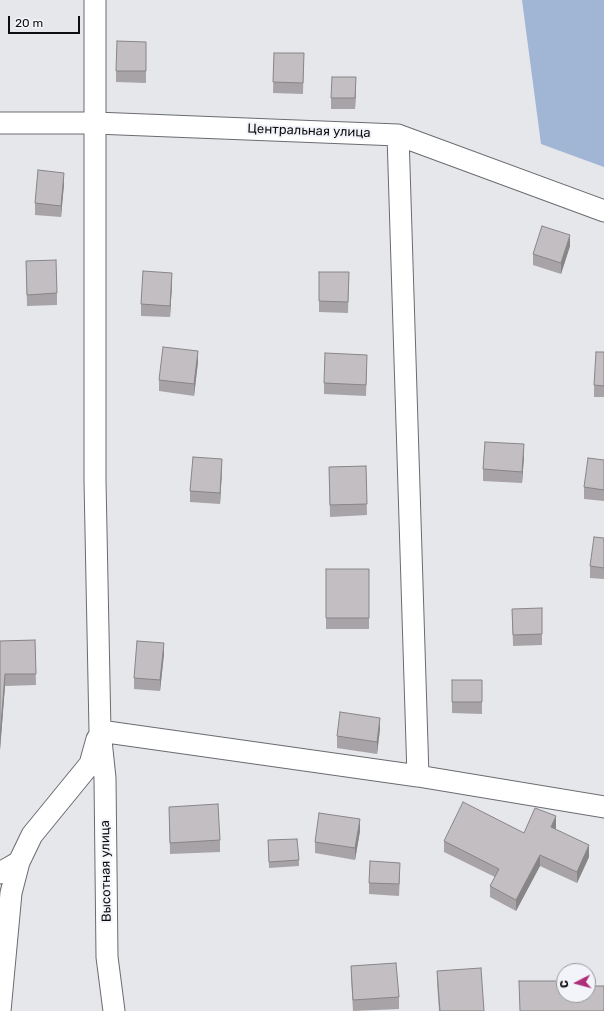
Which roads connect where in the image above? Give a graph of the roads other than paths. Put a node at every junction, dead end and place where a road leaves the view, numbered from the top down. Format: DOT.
graph roads {
  1 [pos="95,0"];
  2 [pos="0,123"];
  3 [pos="95,123"];
  4 [pos="398,135"];
  5 [pos="604,211"];
  6 [pos="100,731"];
  7 [pos="418,776"];
  8 [pos="604,808"];
  9 [pos="19,862"];
  10 [pos="0,873"];
  11 [pos="0,1011"];
  12 [pos="114,1011"];
  1 -- 3 [label="street"];
  2 -- 3 [label="street, Центральная улица"];
  3 -- 4 [label="street, Центральная улица"];
  3 -- 6 [label="street"];
  4 -- 5 [label="street, Центральная улица"];
  4 -- 7 [label="street"];
  6 -- 7 [label="street"];
  6 -- 9 [label="street"];
  6 -- 12 [label="street, Высотная улица"];
  7 -- 8 [label="street"];
  9 -- 10 [label="street"];
  9 -- 11 [label="street"];
}
